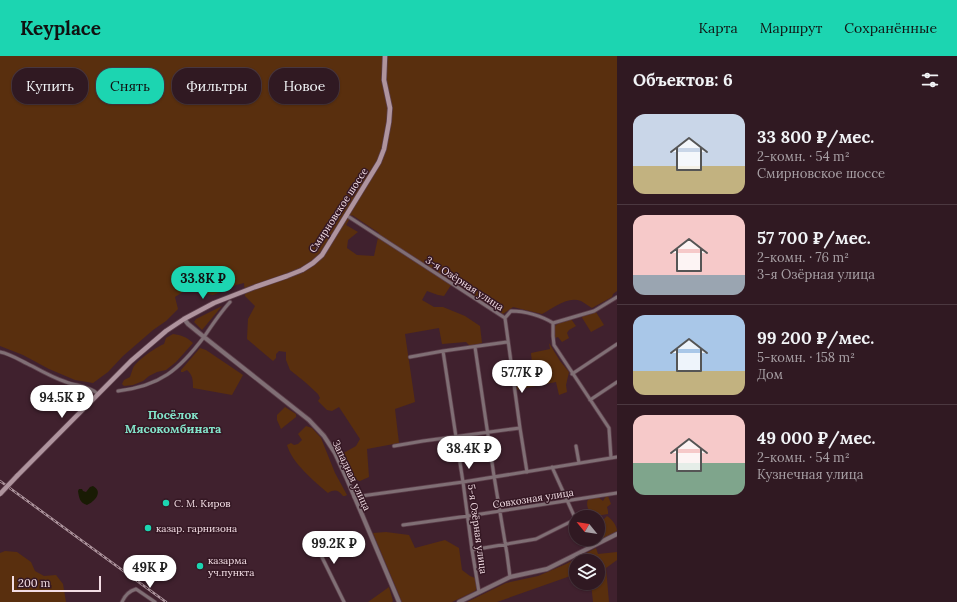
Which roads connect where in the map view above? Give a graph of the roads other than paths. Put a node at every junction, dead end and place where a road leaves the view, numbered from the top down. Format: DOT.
graph roads {
  1 [pos="384,56"];
  2 [pos="346,215"];
  3 [pos="617,297"];
  4 [pos="230,302"];
  5 [pos="505,318"];
  6 [pos="184,319"];
  7 [pos="553,323"];
  8 [pos="204,337"];
  9 [pos="507,342"];
  10 [pos="617,344"];
  11 [pos="475,347"];
  12 [pos="443,351"];
  13 [pos="0,352"];
  14 [pos="410,357"];
  15 [pos="572,374"];
  16 [pos="617,382"];
  17 [pos="118,391"];
  18 [pos="98,394"];
  19 [pos="590,400"];
  20 [pos="520,428"];
  21 [pos="487,432"];
  22 [pos="456,437"];
  23 [pos="394,446"];
  24 [pos="576,446"];
  25 [pos="617,457"];
  26 [pos="611,458"];
  27 [pos="579,463"];
  28 [pos="552,467"];
  29 [pos="527,472"];
  30 [pos="494,476"];
  31 [pos="463,482"];
  32 [pos="617,493"];
  33 [pos="0,494"];
  34 [pos="354,497"];
  35 [pos="567,501"];
  36 [pos="571,510"];
  37 [pos="500,511"];
  38 [pos="468,516"];
  39 [pos="569,523"];
  40 [pos="403,525"];
  41 [pos="617,534"];
  42 [pos="311,537"];
  43 [pos="505,544"];
  44 [pos="590,547"];
  45 [pos="472,550"];
  46 [pos="510,577"];
  47 [pos="479,592"];
  48 [pos="122,602"];
  49 [pos="155,602"];
  50 [pos="344,602"];
  51 [pos="400,602"];
  52 [pos="459,602"];
  1 -- 2 [label="main road, Смирновское шоссе"];
  2 -- 5 [label="street, 3-я Озёрная улица"];
  2 -- 6 [label="main road, Смирновское шоссе"];
  3 -- 7 [label="street"];
  4 -- 8 [label="street"];
  5 -- 7 [label="street"];
  5 -- 9 [label="street, 3-я Озёрная улица"];
  6 -- 8 [label="street, Западная улица"];
  6 -- 18 [label="main road, Смирновское шоссе"];
  7 -- 15 [label="street"];
  8 -- 17 [label="street"];
  8 -- 34 [label="street, Западная улица"];
  9 -- 11 [label="street"];
  9 -- 20 [label="street, 3-я Озёрная улица"];
  10 -- 15 [label="street"];
  11 -- 12 [label="street"];
  11 -- 21 [label="street"];
  12 -- 14 [label="street"];
  12 -- 22 [label="street, 5-я Озёрная улица"];
  13 -- 18 [label="street"];
  15 -- 19 [label="street"];
  16 -- 19 [label="street"];
  18 -- 33 [label="main road, Смирновское шоссе, bridge"];
  19 -- 26 [label="street"];
  20 -- 21 [label="street"];
  20 -- 29 [label="street, 3-я Озёрная улица"];
  21 -- 22 [label="street"];
  21 -- 30 [label="street"];
  22 -- 23 [label="street"];
  22 -- 31 [label="street, 5-я Озёрная улица"];
  24 -- 27 [label="street"];
  25 -- 26 [label="street"];
  26 -- 27 [label="street"];
  27 -- 28 [label="street"];
  28 -- 29 [label="street"];
  28 -- 35 [label="street"];
  29 -- 30 [label="street"];
  30 -- 31 [label="street"];
  30 -- 37 [label="street"];
  31 -- 34 [label="street"];
  31 -- 38 [label="street, 5-я Озёрная улица"];
  32 -- 35 [label="street, Совхозная улица"];
  34 -- 51 [label="street, Западная улица"];
  35 -- 36 [label="street"];
  35 -- 37 [label="street, Совхозная улица"];
  37 -- 38 [label="street, Совхозная улица"];
  37 -- 43 [label="street"];
  38 -- 40 [label="street, Совхозная улица"];
  38 -- 45 [label="street, 5-я Озёрная улица"];
  39 -- 43 [label="street"];
  41 -- 44 [label="street"];
  42 -- 50 [label="street"];
  43 -- 45 [label="street"];
  43 -- 46 [label="street"];
  44 -- 46 [label="street"];
  45 -- 47 [label="street, 5-я Озёрная улица"];
  46 -- 47 [label="street"];
  47 -- 52 [label="street"];
  48 -- 49 [label="street"];
}
